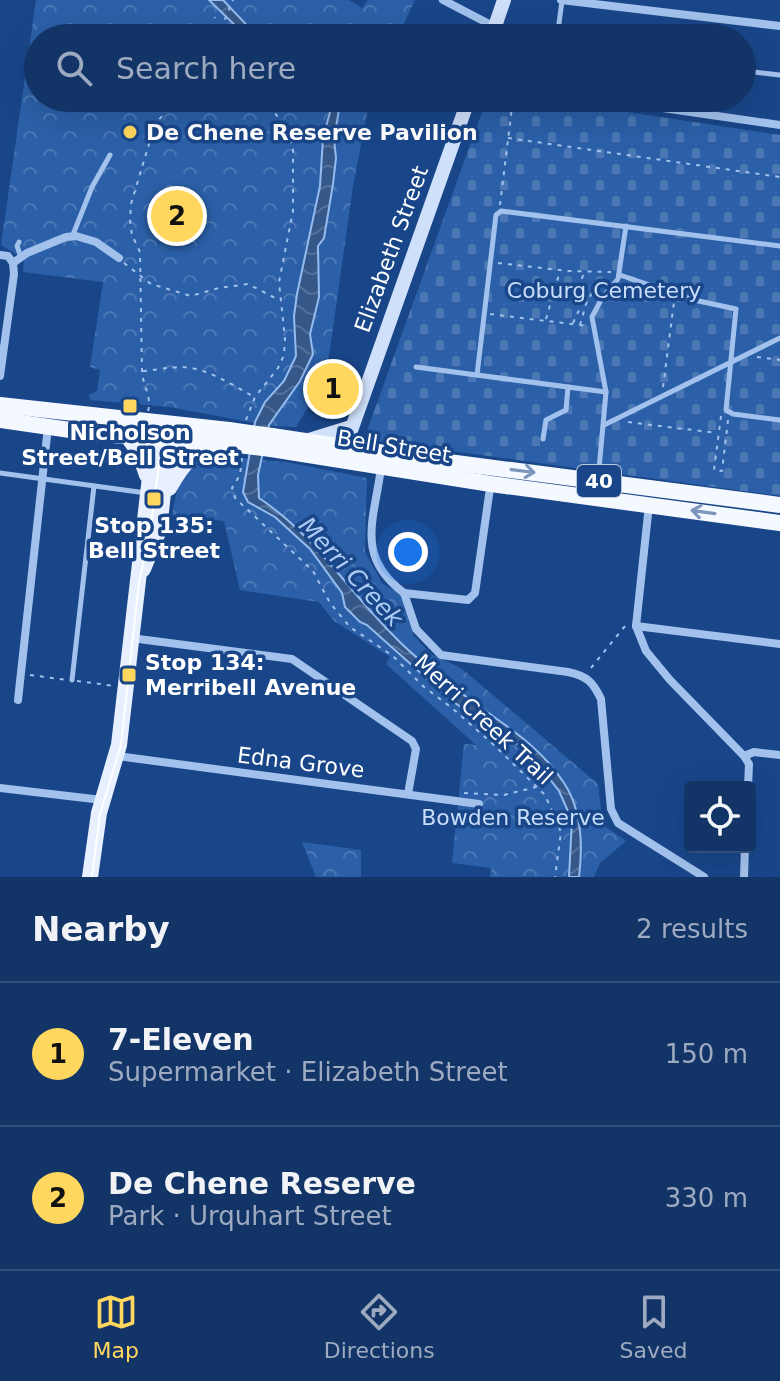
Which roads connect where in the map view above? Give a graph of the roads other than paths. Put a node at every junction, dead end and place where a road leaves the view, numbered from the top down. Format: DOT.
graph roads {
  1 [pos="443,0"];
  2 [pos="504,0"];
  3 [pos="562,0"];
  4 [pos="578,1"];
  5 [pos="480,24"];
  6 [pos="496,24"];
  7 [pos="559,24"];
  8 [pos="780,26"];
  9 [pos="756,72"];
  10 [pos="780,75"];
  11 [pos="464,112"];
  12 [pos="690,112"];
  13 [pos="780,125"];
  14 [pos="110,155"];
  15 [pos="626,226"];
  16 [pos="72,237"];
  17 [pos="19,242"];
  18 [pos="780,246"];
  19 [pos="10,258"];
  20 [pos="119,258"];
  21 [pos="620,275"];
  22 [pos="780,338"];
  23 [pos="731,360"];
  24 [pos="416,367"];
  25 [pos="477,375"];
  26 [pos="0,376"];
  27 [pos="568,387"];
  28 [pos="606,392"];
  29 [pos="0,405"];
  30 [pos="99,416"];
  31 [pos="0,420"];
  32 [pos="780,420"];
  33 [pos="603,425"];
  34 [pos="49,426"];
  35 [pos="351,427"];
  36 [pos="159,428"];
  37 [pos="98,434"];
  38 [pos="128,437"];
  39 [pos="543,439"];
  40 [pos="306,440"];
  41 [pos="231,442"];
  42 [pos="272,442"];
  43 [pos="343,454"];
  44 [pos="381,468"];
  45 [pos="0,473"];
  46 [pos="492,476"];
  47 [pos="42,479"];
  48 [pos="598,481"];
  49 [pos="94,486"];
  50 [pos="148,487"];
  51 [pos="164,496"];
  52 [pos="651,496"];
  53 [pos="780,505"];
  54 [pos="780,523"];
  55 [pos="137,585"];
  56 [pos="404,593"];
  57 [pos="636,626"];
  58 [pos="131,638"];
  59 [pos="780,644"];
  60 [pos="72,680"];
  61 [pos="18,700"];
  62 [pos="780,755"];
  63 [pos="117,756"];
  64 [pos="744,756"];
  65 [pos="748,781"];
  66 [pos="0,788"];
  67 [pos="408,794"];
  68 [pos="478,799"];
  69 [pos="102,800"];
  70 [pos="745,853"];
  71 [pos="90,877"];
  72 [pos="704,877"];
  73 [pos="744,877"];
  1 -- 5 [label="street"];
  2 -- 6 [label="main road"];
  3 -- 4 [label="street"];
  3 -- 7 [label="lane"];
  4 -- 8 [label="street"];
  9 -- 10 [label="lane"];
  11 -- 35 [label="main road, Elizabeth Street"];
  12 -- 13 [label="street"];
  14 -- 16 [label="lane"];
  15 -- 18 [label="lane"];
  15 -- 21 [label="lane"];
  15 -- 25 [label="lane"];
  16 -- 19 [label="street"];
  16 -- 20 [label="street"];
  17 -- 19 [label="lane"];
  19 -- 26 [label="street"];
  21 -- 23 [label="lane"];
  21 -- 28 [label="lane"];
  22 -- 23 [label="lane"];
  23 -- 32 [label="lane"];
  23 -- 33 [label="lane"];
  24 -- 25 [label="lane"];
  25 -- 27 [label="lane"];
  27 -- 28 [label="lane"];
  27 -- 39 [label="lane"];
  28 -- 33 [label="lane"];
  29 -- 30 [label="highway, Bell Street / 40"];
  30 -- 36 [label="highway, Bell Street / 40"];
  30 -- 37 [label="highway"];
  31 -- 34 [label="highway, Bell Street / 40"];
  33 -- 48 [label="lane"];
  34 -- 37 [label="highway, Bell Street / 40"];
  34 -- 47 [label="street"];
  35 -- 40 [label="main road"];
  35 -- 43 [label="main road, Elizabeth Street"];
  36 -- 38 [label="highway, Bell Street / 40"];
  36 -- 41 [label="highway, Bell Street / 40"];
  36 -- 50 [label="main road"];
  36 -- 51 [label="main road"];
  37 -- 38 [label="highway, Bell Street / 40"];
  38 -- 50 [label="main road"];
  40 -- 42 [label="highway, Bell Street / 40"];
  40 -- 43 [label="highway, Bell Street / 40"];
  41 -- 42 [label="highway, Bell Street / 40, bridge"];
  41 -- 51 [label="main road"];
  42 -- 43 [label="highway, Bell Street / 40"];
  43 -- 44 [label="highway, Bell Street / 40"];
  43 -- 46 [label="highway, Bell Street / 40"];
  44 -- 46 [label="highway, Bell Street / 40"];
  44 -- 56 [label="street"];
  45 -- 47 [label="lane"];
  46 -- 48 [label="highway, Bell Street / 40, one-way"];
  46 -- 52 [label="highway, Bell Street / 40"];
  46 -- 56 [label="street"];
  47 -- 49 [label="lane"];
  47 -- 61 [label="street"];
  48 -- 52 [label="highway, Bell Street / 40"];
  49 -- 50 [label="lane"];
  49 -- 60 [label="lane"];
  50 -- 55 [label="main road"];
  51 -- 55 [label="main road"];
  52 -- 53 [label="highway, Bell Street / 40"];
  54 -- 52 [label="highway, Bell Street / 40, one-way"];
  52 -- 57 [label="street"];
  55 -- 58 [label="main road"];
  56 -- 72 [label="street"];
  57 -- 59 [label="street"];
  57 -- 64 [label="street"];
  58 -- 63 [label="main road"];
  58 -- 67 [label="street"];
  62 -- 64 [label="street"];
  63 -- 67 [label="street, Edna Grove"];
  63 -- 69 [label="main road"];
  64 -- 65 [label="street"];
  66 -- 69 [label="street"];
  67 -- 68 [label="street, Edna Grove"];
  69 -- 71 [label="main road"];
  70 -- 73 [label="street"];
}
